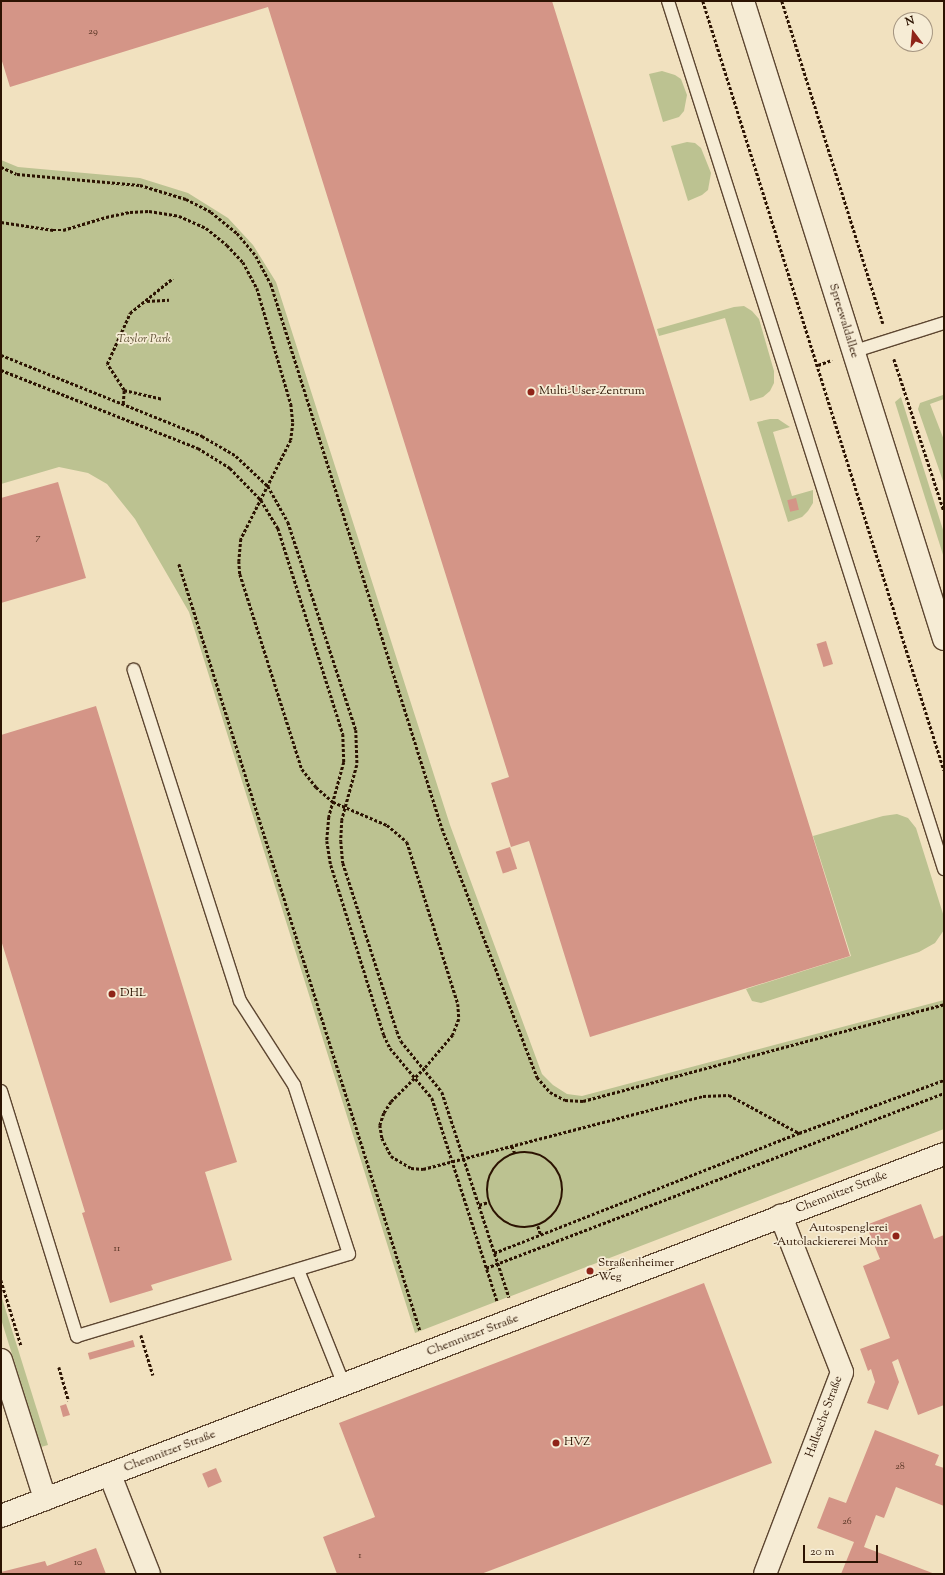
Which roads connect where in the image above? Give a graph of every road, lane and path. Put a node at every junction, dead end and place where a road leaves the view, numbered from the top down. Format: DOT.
graph roads {
  1 [pos="668,1"];
  2 [pos="703,1"];
  3 [pos="743,1"];
  4 [pos="782,1"];
  5 [pos="1,167"];
  6 [pos="1,222"];
  7 [pos="173,278"];
  8 [pos="169,300"];
  9 [pos="146,301"];
  10 [pos="944,323"];
  11 [pos="888,341"];
  12 [pos="852,352"];
  13 [pos="1,355"];
  14 [pos="1,370"];
  15 [pos="124,390"];
  16 [pos="162,399"];
  17 [pos="123,404"];
  18 [pos="268,486"];
  19 [pos="261,500"];
  20 [pos="944,511"];
  21 [pos="179,564"];
  22 [pos="944,639"];
  23 [pos="134,670"];
  24 [pos="944,770"];
  25 [pos="333,802"];
  26 [pos="346,807"];
  27 [pos="940,840"];
  28 [pos="944,868"];
  29 [pos="944,1004"];
  30 [pos="425,1068"];
  31 [pos="415,1076"];
  32 [pos="944,1080"];
  33 [pos="1,1091"];
  34 [pos="944,1093"];
  35 [pos="799,1133"];
  36 [pos="512,1146"];
  37 [pos="515,1153"];
  38 [pos="944,1154"];
  39 [pos="464,1159"];
  40 [pos="452,1162"];
  41 [pos="488,1202"];
  42 [pos="479,1205"];
  43 [pos="781,1216"];
  44 [pos="538,1226"];
  45 [pos="541,1234"];
  46 [pos="494,1253"];
  47 [pos="498,1264"];
  48 [pos="486,1268"];
  49 [pos="298,1270"];
  50 [pos="511,1322"];
  51 [pos="428,1353"];
  52 [pos="1,1360"];
  53 [pos="59,1367"];
  54 [pos="344,1385"];
  55 [pos="69,1401"];
  56 [pos="110,1475"];
  57 [pos="45,1500"];
  58 [pos="1,1516"];
  59 [pos="149,1574"];
  60 [pos="765,1574"];
  1 -- 27 [label="lane"];
  2 -- 24 [label="path"];
  3 -- 12 [label="street, Spreewaldallee"];
  4 -- 11 [label="path"];
  5 -- 29 [label="path"];
  6 -- 18 [label="path"];
  7 -- 9 [label="path"];
  8 -- 9 [label="path"];
  9 -- 15 [label="path"];
  10 -- 11 [label="lane"];
  11 -- 12 [label="lane"];
  11 -- 20 [label="path"];
  12 -- 22 [label="street, Spreewaldallee"];
  13 -- 17 [label="path"];
  14 -- 19 [label="path"];
  15 -- 16 [label="path"];
  15 -- 17 [label="path"];
  17 -- 18 [label="path"];
  18 -- 19 [label="path"];
  18 -- 26 [label="path"];
  19 -- 25 [label="path"];
  19 -- 25 [label="path"];
  21 -- 51 [label="path"];
  23 -- 49 [label="lane"];
  25 -- 26 [label="path"];
  25 -- 31 [label="path"];
  26 -- 30 [label="path"];
  26 -- 30 [label="path"];
  27 -- 28 [label="lane"];
  30 -- 31 [label="path"];
  30 -- 39 [label="path"];
  31 -- 40 [label="path"];
  31 -- 40 [label="path"];
  32 -- 35 [label="path"];
  33 -- 49 [label="lane"];
  34 -- 47 [label="path"];
  35 -- 36 [label="path"];
  35 -- 45 [label="path"];
  36 -- 37 [label="path"];
  36 -- 39 [label="path"];
  37 -- 41 [label="path"];
  37 -- 44 [label="path"];
  38 -- 43 [label="street, Chemnitzer Straße"];
  39 -- 40 [label="path"];
  39 -- 42 [label="path"];
  40 -- 48 [label="path"];
  41 -- 42 [label="path"];
  41 -- 44 [label="path"];
  42 -- 46 [label="path"];
  43 -- 50 [label="street, Chemnitzer Straße"];
  43 -- 60 [label="street, Hallesche Straße"];
  44 -- 45 [label="path"];
  45 -- 46 [label="path"];
  46 -- 47 [label="path"];
  47 -- 48 [label="path"];
  47 -- 50 [label="path"];
  48 -- 50 [label="path"];
  49 -- 54 [label="lane"];
  50 -- 51 [label="street, Chemnitzer Straße"];
  51 -- 54 [label="street, Chemnitzer Straße"];
  52 -- 57 [label="street"];
  53 -- 55 [label="path"];
  54 -- 56 [label="street, Chemnitzer Straße"];
  56 -- 57 [label="street, Chemnitzer Straße"];
  56 -- 59 [label="street"];
  57 -- 58 [label="street, Chemnitzer Straße"];
}
